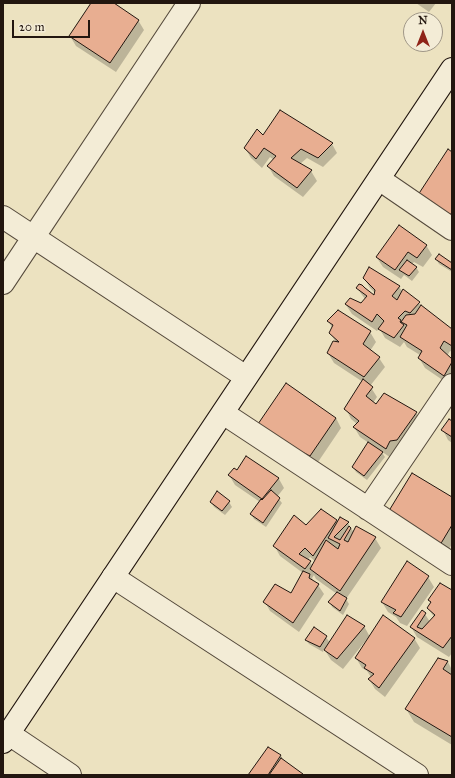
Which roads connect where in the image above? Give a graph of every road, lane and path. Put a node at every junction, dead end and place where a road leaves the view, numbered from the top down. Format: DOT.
graph roads {
  1 [pos="189,3"];
  2 [pos="452,69"];
  3 [pos="379,179"];
  4 [pos="3,217"];
  5 [pos="452,228"];
  6 [pos="34,236"];
  7 [pos="3,282"];
  8 [pos="246,377"];
  9 [pos="452,385"];
  10 [pos="223,412"];
  11 [pos="368,509"];
  12 [pos="452,564"];
  13 [pos="113,577"];
  14 [pos="6,738"];
  15 [pos="70,775"];
  16 [pos="417,775"];
  1 -- 6 [label="street"];
  2 -- 3 [label="street"];
  3 -- 5 [label="street"];
  3 -- 8 [label="street"];
  4 -- 6 [label="street"];
  6 -- 7 [label="street"];
  6 -- 8 [label="street"];
  8 -- 10 [label="street"];
  9 -- 11 [label="street"];
  10 -- 11 [label="street"];
  10 -- 13 [label="street"];
  11 -- 12 [label="street"];
  13 -- 14 [label="street"];
  13 -- 16 [label="street"];
  14 -- 15 [label="street"];
}
